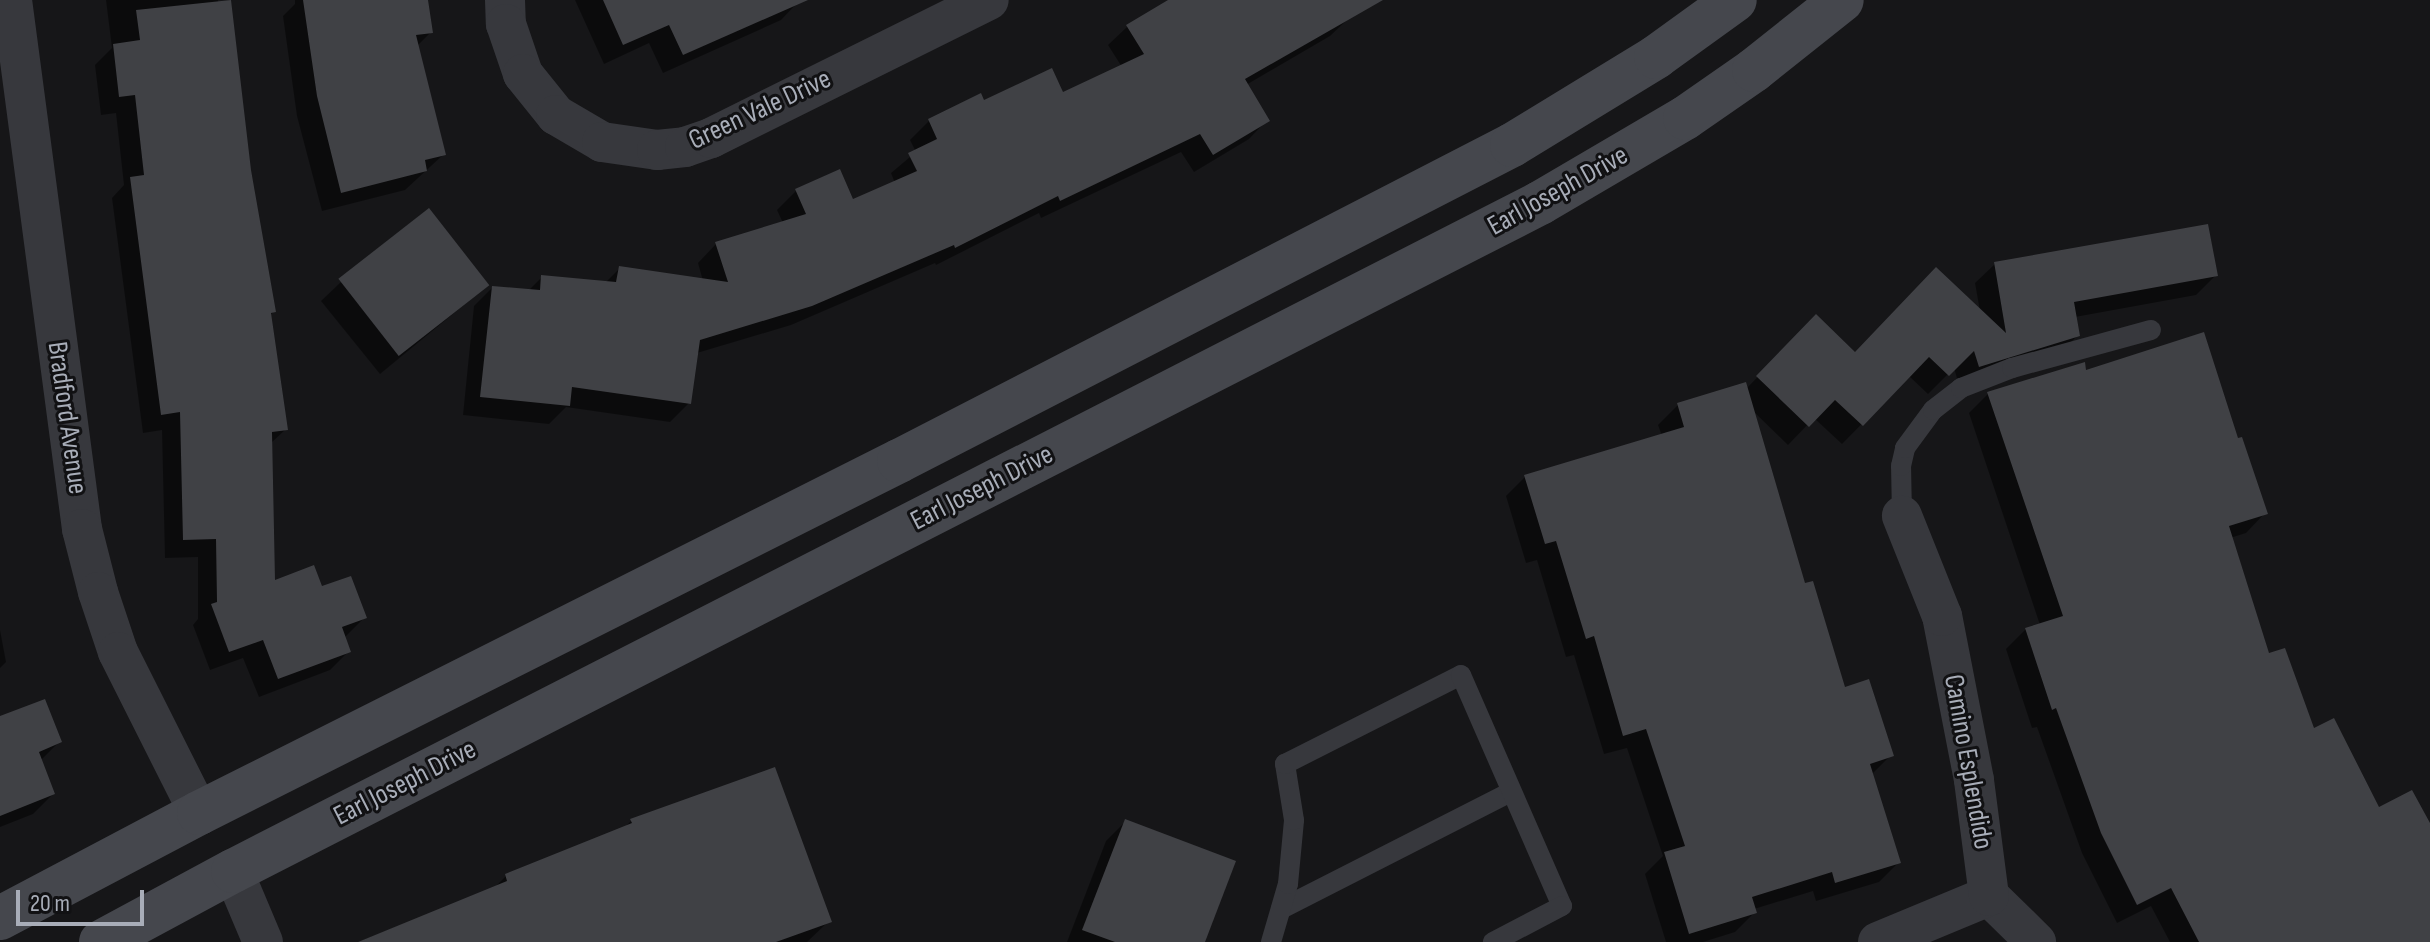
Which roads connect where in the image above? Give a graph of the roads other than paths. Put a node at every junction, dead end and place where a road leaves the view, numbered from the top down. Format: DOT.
graph roads {
  1 [pos="12,0"];
  2 [pos="505,0"];
  3 [pos="989,0"];
  4 [pos="1735,0"];
  5 [pos="1842,0"];
  6 [pos="2151,330"];
  7 [pos="1902,516"];
  8 [pos="1511,792"];
  9 [pos="199,813"];
  10 [pos="233,871"];
  11 [pos="1989,896"];
  12 [pos="1281,909"];
  13 [pos="0,918"];
  14 [pos="101,942"];
  15 [pos="263,942"];
  16 [pos="1271,942"];
  17 [pos="1493,942"];
  18 [pos="1878,942"];
  19 [pos="2036,942"];
  1 -- 9 [label="street, Bradford Avenue"];
  2 -- 3 [label="street, Green Vale Drive"];
  4 -- 9 [label="main road"];
  5 -- 10 [label="main road, Earl Joseph Drive"];
  6 -- 7 [label="lane"];
  7 -- 11 [label="street, Camino Esplendido"];
  8 -- 12 [label="lane"];
  8 -- 12 [label="lane"];
  8 -- 17 [label="lane"];
  9 -- 13 [label="main road"];
  10 -- 14 [label="main road, Earl Joseph Drive"];
  10 -- 15 [label="street"];
  11 -- 18 [label="street"];
  11 -- 19 [label="street"];
  12 -- 16 [label="lane"];
}
